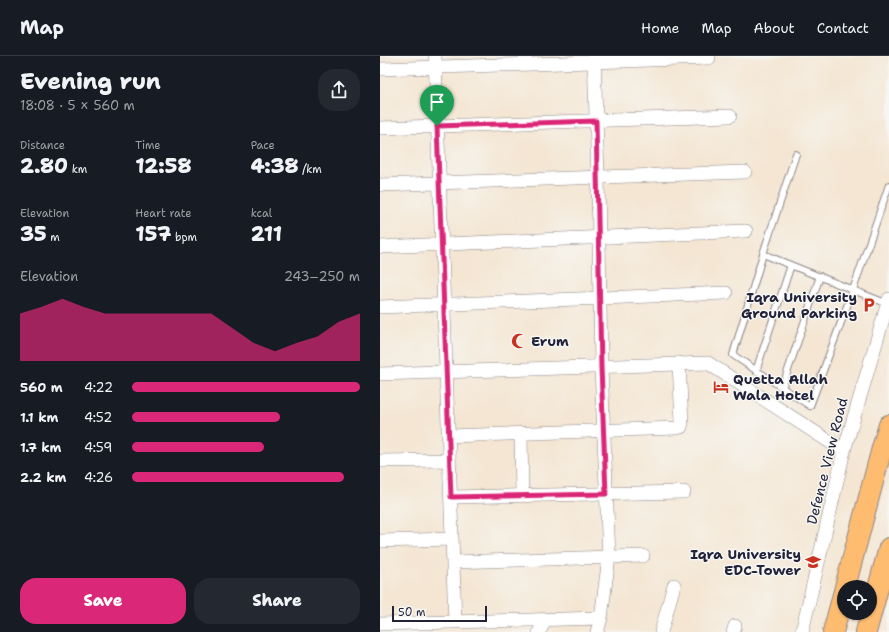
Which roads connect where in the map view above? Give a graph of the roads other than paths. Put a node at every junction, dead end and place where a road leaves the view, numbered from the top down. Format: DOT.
graph roads {
  1 [pos="709,58"];
  2 [pos="594,59"];
  3 [pos="435,61"];
  4 [pos="380,69"];
  5 [pos="730,116"];
  6 [pos="596,121"];
  7 [pos="437,126"];
  8 [pos="380,128"];
  9 [pos="796,154"];
  10 [pos="745,172"];
  11 [pos="598,177"];
  12 [pos="439,183"];
  13 [pos="380,184"];
  14 [pos="889,185"];
  15 [pos="746,231"];
  16 [pos="600,237"];
  17 [pos="441,244"];
  18 [pos="380,247"];
  19 [pos="763,254"];
  20 [pos="791,265"];
  21 [pos="820,276"];
  22 [pos="853,290"];
  23 [pos="726,293"];
  24 [pos="600,298"];
  25 [pos="888,301"];
  26 [pos="444,305"];
  27 [pos="380,307"];
  28 [pos="679,363"];
  29 [pos="601,367"];
  30 [pos="446,371"];
  31 [pos="756,371"];
  32 [pos="380,374"];
  33 [pos="782,388"];
  34 [pos="889,425"];
  35 [pos="604,431"];
  36 [pos="521,434"];
  37 [pos="448,436"];
  38 [pos="844,451"];
  39 [pos="449,460"];
  40 [pos="380,461"];
  41 [pos="684,492"];
  42 [pos="606,494"];
  43 [pos="522,495"];
  44 [pos="451,497"];
  45 [pos="452,539"];
  46 [pos="380,541"];
  47 [pos="889,548"];
  48 [pos="643,556"];
  49 [pos="609,557"];
  50 [pos="453,562"];
  51 [pos="847,580"];
  52 [pos="674,585"];
  53 [pos="837,617"];
  54 [pos="601,618"];
  55 [pos="546,619"];
  56 [pos="455,622"];
  57 [pos="380,624"];
  58 [pos="467,627"];
  59 [pos="394,628"];
  60 [pos="539,632"];
  61 [pos="597,632"];
  62 [pos="661,632"];
  63 [pos="802,632"];
  64 [pos="833,632"];
  65 [pos="866,632"];
  1 -- 2 [label="street"];
  2 -- 3 [label="street"];
  2 -- 6 [label="street"];
  3 -- 4 [label="street"];
  3 -- 7 [label="street"];
  5 -- 6 [label="street"];
  6 -- 7 [label="street"];
  6 -- 11 [label="street"];
  7 -- 8 [label="street"];
  7 -- 12 [label="street"];
  9 -- 19 [label="lane"];
  10 -- 11 [label="street"];
  11 -- 12 [label="street"];
  11 -- 16 [label="street"];
  12 -- 13 [label="street"];
  12 -- 17 [label="street"];
  14 -- 22 [label="lane"];
  15 -- 16 [label="street"];
  16 -- 17 [label="street"];
  16 -- 24 [label="street"];
  17 -- 18 [label="street"];
  17 -- 26 [label="street"];
  19 -- 20 [label="lane"];
  19 -- 31 [label="lane"];
  20 -- 21 [label="lane"];
  20 -- 31 [label="lane"];
  21 -- 22 [label="lane"];
  21 -- 33 [label="lane"];
  22 -- 25 [label="lane"];
  22 -- 33 [label="lane"];
  23 -- 24 [label="street"];
  24 -- 26 [label="street"];
  24 -- 29 [label="street"];
  25 -- 38 [label="street, Defence View Road"];
  26 -- 27 [label="street"];
  26 -- 30 [label="street"];
  28 -- 29 [label="street"];
  28 -- 35 [label="street"];
  28 -- 38 [label="street"];
  29 -- 30 [label="street"];
  29 -- 35 [label="street"];
  30 -- 32 [label="street"];
  30 -- 37 [label="street"];
  31 -- 33 [label="lane"];
  34 -- 51 [label="main road"];
  35 -- 36 [label="street"];
  35 -- 42 [label="street"];
  36 -- 37 [label="street"];
  36 -- 43 [label="street"];
  37 -- 39 [label="street"];
  38 -- 63 [label="street, Defence View Road"];
  39 -- 40 [label="street"];
  39 -- 44 [label="street"];
  41 -- 42 [label="street"];
  42 -- 43 [label="street"];
  42 -- 49 [label="street"];
  43 -- 44 [label="street"];
  44 -- 45 [label="street"];
  45 -- 46 [label="street"];
  45 -- 50 [label="street"];
  47 -- 65 [label="main road"];
  48 -- 49 [label="street"];
  49 -- 50 [label="street"];
  49 -- 54 [label="street"];
  50 -- 56 [label="street"];
  52 -- 62 [label="street"];
  53 -- 64 [label="main road"];
  54 -- 55 [label="street"];
  54 -- 61 [label="street"];
  55 -- 58 [label="street"];
  55 -- 60 [label="street"];
  56 -- 58 [label="street"];
  56 -- 59 [label="street"];
  57 -- 59 [label="street"];
}
